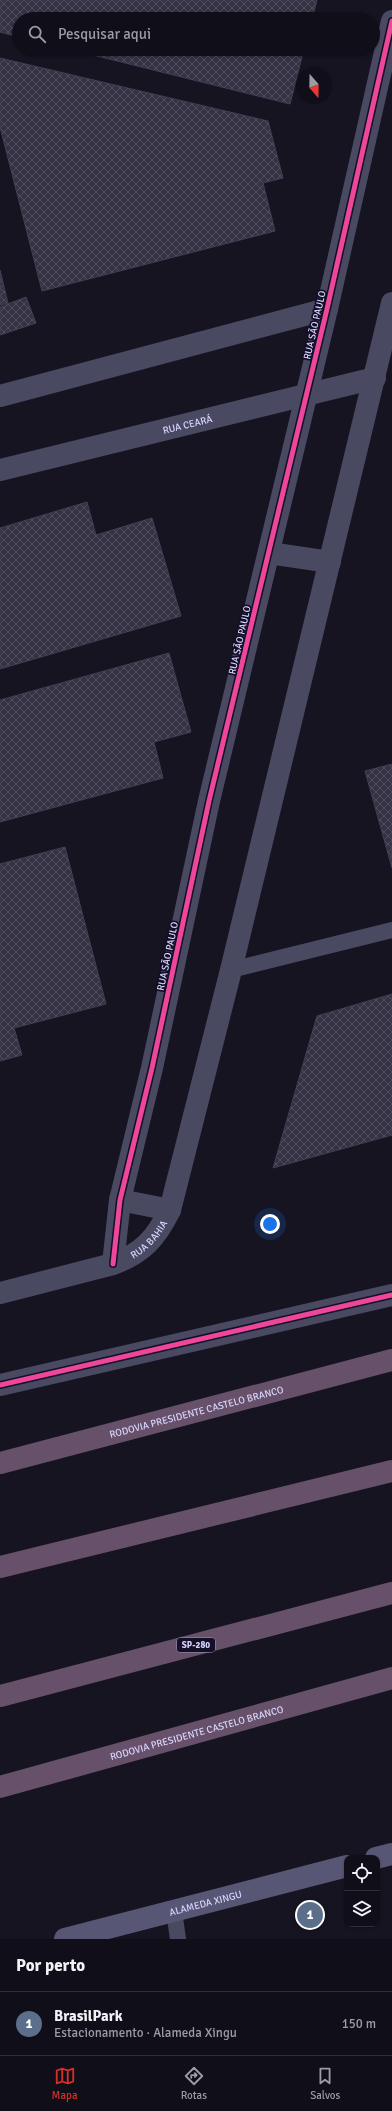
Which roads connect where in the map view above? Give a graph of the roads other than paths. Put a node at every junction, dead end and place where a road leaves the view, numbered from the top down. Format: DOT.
graph roads {
  1 [pos="392,21"];
  2 [pos="392,303"];
  3 [pos="327,309"];
  4 [pos="375,378"];
  5 [pos="306,394"];
  6 [pos="0,396"];
  7 [pos="0,470"];
  8 [pos="269,553"];
  9 [pos="330,562"];
  10 [pos="392,930"];
  11 [pos="231,970"];
  12 [pos="120,1200"];
  13 [pos="170,1210"];
  14 [pos="113,1264"];
  15 [pos="0,1293"];
  16 [pos="392,1295"];
  17 [pos="392,1360"];
  18 [pos="0,1385"];
  19 [pos="0,1463"];
  20 [pos="392,1471"];
  21 [pos="0,1567"];
  22 [pos="392,1593"];
  23 [pos="392,1678"];
  24 [pos="0,1696"];
  25 [pos="0,1787"];
  26 [pos="392,1854"];
  27 [pos="380,1857"];
  28 [pos="344,1867"];
  29 [pos="174,1911"];
  30 [pos="64,1939"];
  31 [pos="178,1939"];
  1 -- 3 [label="street, RUA SÃO PAULO"];
  2 -- 4 [label="street"];
  3 -- 5 [label="street, RUA SÃO PAULO"];
  3 -- 6 [label="street"];
  4 -- 5 [label="street, RUA CEARÁ"];
  4 -- 9 [label="street"];
  5 -- 7 [label="street, RUA CEARÁ"];
  5 -- 8 [label="street, RUA SÃO PAULO"];
  8 -- 9 [label="street"];
  8 -- 12 [label="street, RUA SÃO PAULO"];
  9 -- 11 [label="street"];
  10 -- 11 [label="lane"];
  11 -- 13 [label="street, RUA BAHIA"];
  12 -- 13 [label="street"];
  12 -- 14 [label="street, RUA SÃO PAULO"];
  13 -- 14 [label="street, RUA BAHIA"];
  14 -- 15 [label="street, RUA BAHIA"];
  16 -- 18 [label="street"];
  17 -- 19 [label="highway, RODOVIA PRESIDENTE CASTELO BRANCO"];
  20 -- 21 [label="highway"];
  22 -- 24 [label="highway, SP-280"];
  23 -- 25 [label="highway, RODOVIA PRESIDENTE CASTELO BRANCO"];
  26 -- 27 [label="main road"];
  28 -- 29 [label="main road, ALAMEDA XINGU"];
  29 -- 30 [label="main road, ALAMEDA XINGU"];
  29 -- 31 [label="lane"];
}
